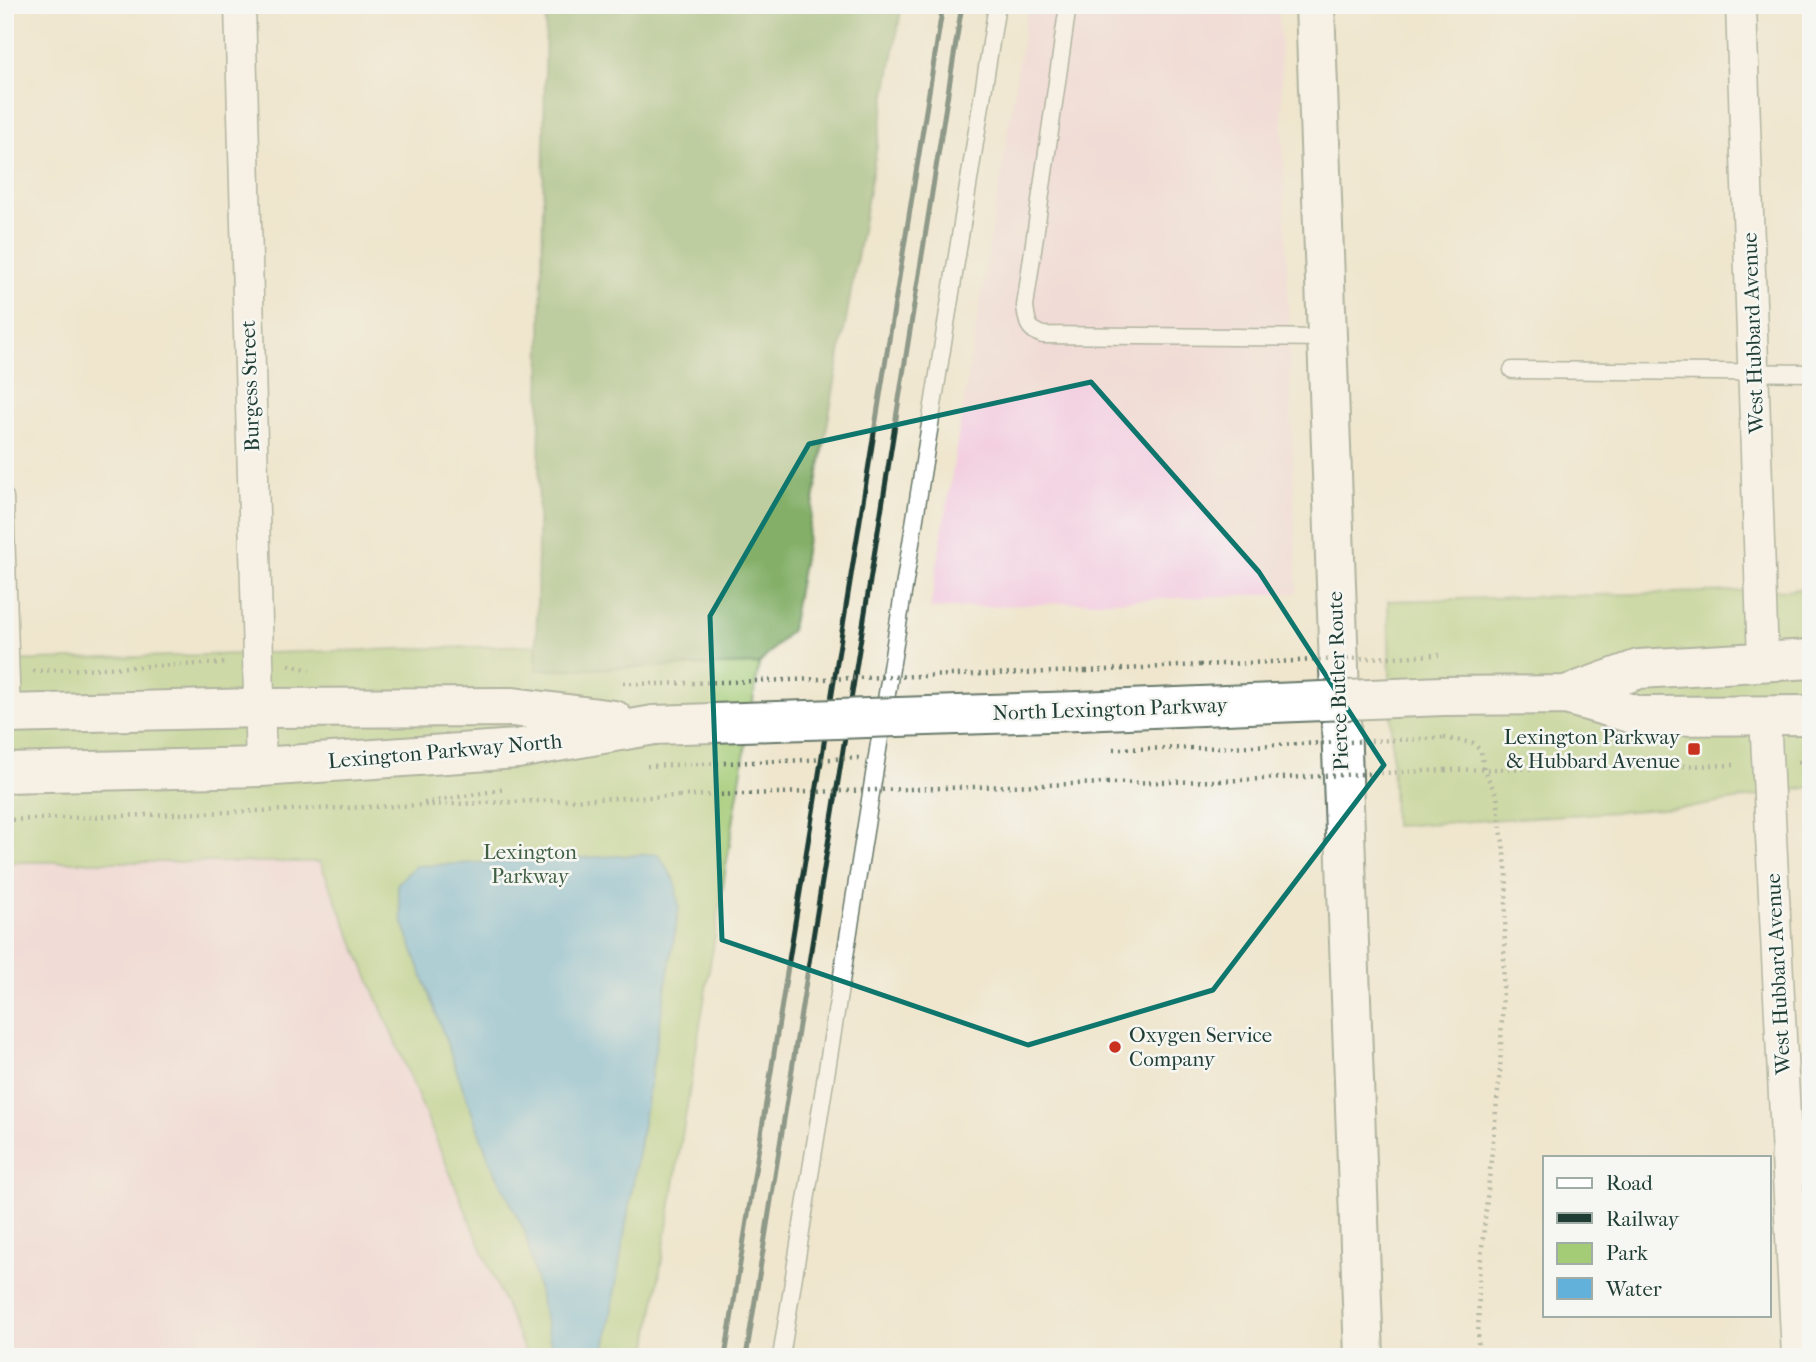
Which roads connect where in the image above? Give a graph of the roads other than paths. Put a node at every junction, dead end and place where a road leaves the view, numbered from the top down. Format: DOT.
graph roads {
  1 [pos="240,5"];
  2 [pos="997,5"];
  3 [pos="1068,5"];
  4 [pos="1315,5"];
  5 [pos="1741,5"];
  6 [pos="1326,338"];
  7 [pos="1512,370"];
  8 [pos="1811,373"];
  9 [pos="1754,375"];
  10 [pos="5,497"];
  11 [pos="1811,659"];
  12 [pos="1763,661"];
  13 [pos="1566,695"];
  14 [pos="258,708"];
  15 [pos="8,714"];
  16 [pos="1811,715"];
  17 [pos="1765,716"];
  18 [pos="654,725"];
  19 [pos="261,767"];
  20 [pos="5,773"];
  21 [pos="1357,1355"];
  22 [pos="781,1357"];
  23 [pos="1797,1357"];
  1 -- 14 [label="street, Burgess Street"];
  2 -- 22 [label="lane"];
  3 -- 6 [label="lane"];
  4 -- 6 [label="main road, Pierce Butler Route"];
  5 -- 9 [label="street, West Hubbard Avenue"];
  6 -- 21 [label="main road, Pierce Butler Route"];
  7 -- 9 [label="lane"];
  8 -- 9 [label="lane"];
  9 -- 12 [label="street, West Hubbard Avenue"];
  10 -- 15 [label="lane"];
  11 -- 12 [label="main road"];
  12 -- 13 [label="main road"];
  13 -- 17 [label="main road"];
  13 -- 18 [label="main road, North Lexington Parkway, bridge"];
  14 -- 15 [label="main road, Lexington Parkway North"];
  14 -- 18 [label="main road, Lexington Parkway North"];
  14 -- 19 [label="street, Burgess Street"];
  16 -- 17 [label="main road"];
  17 -- 23 [label="street, West Hubbard Avenue"];
  18 -- 19 [label="main road, Lexington Parkway North"];
  19 -- 20 [label="main road, Lexington Parkway North"];
}
